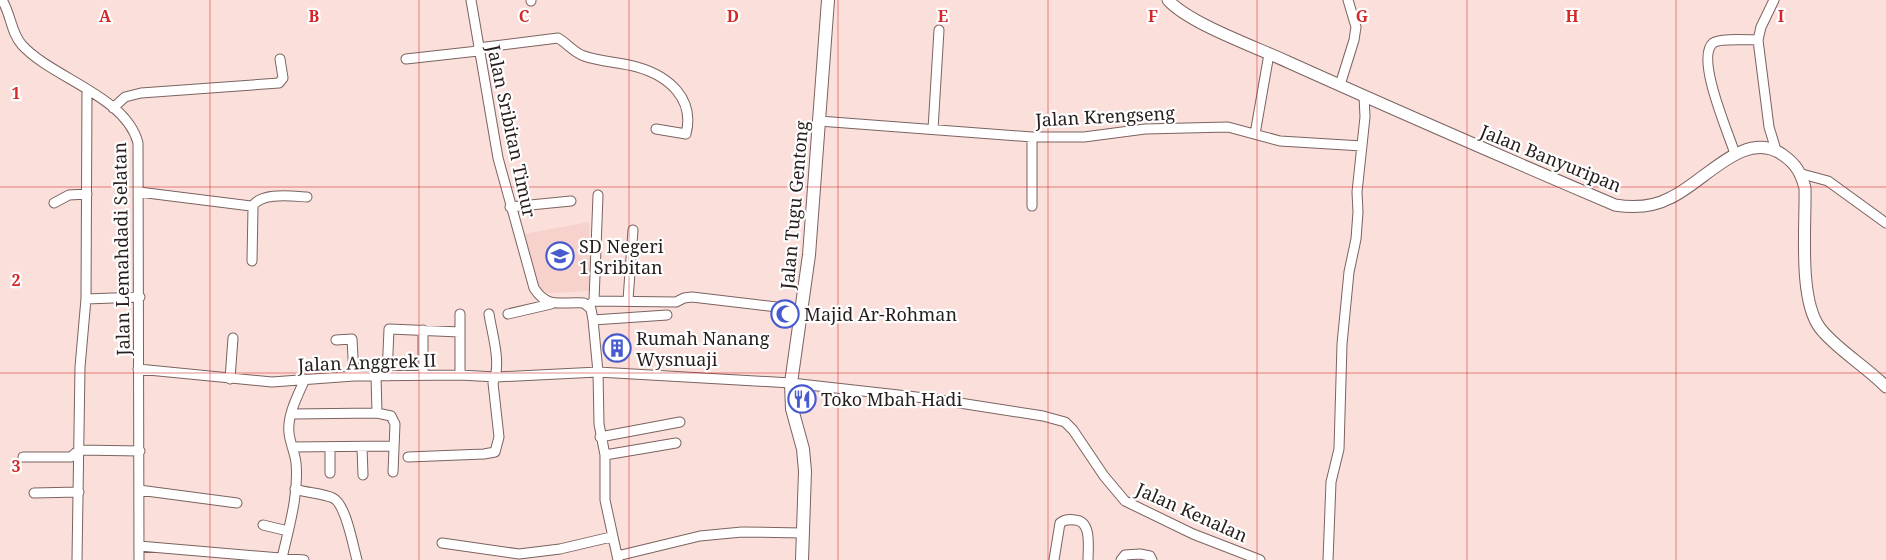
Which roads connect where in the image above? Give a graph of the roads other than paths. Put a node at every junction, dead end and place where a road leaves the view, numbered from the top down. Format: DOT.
graph roads {
  1 [pos="2,0"];
  2 [pos="471,0"];
  3 [pos="828,0"];
  4 [pos="1168,0"];
  5 [pos="1348,0"];
  6 [pos="1774,0"];
  7 [pos="939,30"];
  8 [pos="1758,40"];
  9 [pos="478,50"];
  10 [pos="1270,54"];
  11 [pos="280,59"];
  12 [pos="406,59"];
  13 [pos="1340,85"];
  14 [pos="87,89"];
  15 [pos="1364,96"];
  16 [pos="113,108"];
  17 [pos="819,120"];
  18 [pos="933,129"];
  19 [pos="656,130"];
  20 [pos="1255,134"];
  21 [pos="1032,137"];
  22 [pos="1362,146"];
  23 [pos="1776,150"];
  24 [pos="1734,154"];
  25 [pos="1802,174"];
  26 [pos="139,192"];
  27 [pos="87,194"];
  28 [pos="598,195"];
  29 [pos="306,196"];
  30 [pos="571,201"];
  31 [pos="54,203"];
  32 [pos="1032,206"];
  33 [pos="252,207"];
  34 [pos="510,207"];
  35 [pos="1886,222"];
  36 [pos="633,230"];
  37 [pos="252,261"];
  38 [pos="140,297"];
  39 [pos="86,299"];
  40 [pos="628,300"];
  41 [pos="647,300"];
  42 [pos="551,304"];
  43 [pos="591,304"];
  44 [pos="802,310"];
  45 [pos="460,314"];
  46 [pos="489,314"];
  47 [pos="508,314"];
  48 [pos="667,315"];
  49 [pos="647,316"];
  50 [pos="593,320"];
  51 [pos="423,330"];
  52 [pos="460,332"];
  53 [pos="233,338"];
  54 [pos="336,340"];
  55 [pos="138,369"];
  56 [pos="598,372"];
  57 [pos="423,375"];
  58 [pos="460,375"];
  59 [pos="354,376"];
  60 [pos="376,376"];
  61 [pos="387,376"];
  62 [pos="496,377"];
  63 [pos="230,378"];
  64 [pos="305,379"];
  65 [pos="791,383"];
  66 [pos="1886,387"];
  67 [pos="377,413"];
  68 [pos="292,414"];
  69 [pos="680,422"];
  70 [pos="600,437"];
  71 [pos="676,443"];
  72 [pos="394,446"];
  73 [pos="292,447"];
  74 [pos="330,447"];
  75 [pos="362,447"];
  76 [pos="79,450"];
  77 [pos="140,451"];
  78 [pos="605,455"];
  79 [pos="23,457"];
  80 [pos="408,457"];
  81 [pos="330,472"];
  82 [pos="392,472"];
  83 [pos="363,476"];
  84 [pos="295,489"];
  85 [pos="139,490"];
  86 [pos="79,492"];
  87 [pos="34,493"];
  88 [pos="237,503"];
  89 [pos="263,525"];
  90 [pos="288,531"];
  91 [pos="802,533"];
  92 [pos="611,537"];
  93 [pos="442,543"];
  94 [pos="139,546"];
  95 [pos="214,556"];
  96 [pos="244,558"];
  97 [pos="282,558"];
  98 [pos="617,558"];
  99 [pos="270,559"];
  100 [pos="77,560"];
  101 [pos="139,560"];
  102 [pos="304,560"];
  103 [pos="357,560"];
  104 [pos="802,560"];
  105 [pos="1054,560"];
  106 [pos="1088,560"];
  107 [pos="1121,560"];
  108 [pos="1152,560"];
  109 [pos="1260,560"];
  110 [pos="1328,560"];
  1 -- 14 [label="street, Jalan Lemahdadi Selatan"];
  2 -- 9 [label="street, Jalan Sribitan Timur"];
  3 -- 17 [label="main road, Jalan Tugu Gentong"];
  4 -- 10 [label="street, Jalan Banyuripan"];
  5 -- 13 [label="street"];
  6 -- 8 [label="street"];
  7 -- 18 [label="street"];
  8 -- 23 [label="street"];
  8 -- 24 [label="street"];
  9 -- 12 [label="street"];
  9 -- 19 [label="street"];
  9 -- 34 [label="street, Jalan Sribitan Timur"];
  10 -- 13 [label="street, Jalan Banyuripan"];
  10 -- 20 [label="street"];
  11 -- 16 [label="street"];
  13 -- 15 [label="street, Jalan Banyuripan"];
  14 -- 16 [label="street, Jalan Lemahdadi Selatan"];
  14 -- 27 [label="street"];
  15 -- 22 [label="street"];
  15 -- 24 [label="street, Jalan Banyuripan"];
  16 -- 26 [label="street, Jalan Lemahdadi Selatan"];
  17 -- 18 [label="street, Jalan Krengseng"];
  17 -- 44 [label="main road, Jalan Tugu Gentong"];
  18 -- 21 [label="street, Jalan Krengseng"];
  20 -- 21 [label="street, Jalan Krengseng"];
  20 -- 22 [label="street, Jalan Krengseng"];
  21 -- 32 [label="street"];
  22 -- 110 [label="street"];
  23 -- 24 [label="street, Jalan Banyuripan"];
  23 -- 25 [label="street"];
  25 -- 35 [label="street"];
  25 -- 66 [label="street"];
  26 -- 33 [label="street"];
  26 -- 38 [label="street, Jalan Lemahdadi Selatan"];
  27 -- 31 [label="street"];
  27 -- 39 [label="street"];
  28 -- 43 [label="street"];
  29 -- 33 [label="street"];
  30 -- 34 [label="street"];
  33 -- 37 [label="street"];
  34 -- 42 [label="street, Jalan Sribitan Timur"];
  36 -- 40 [label="street"];
  38 -- 39 [label="street"];
  38 -- 55 [label="street, Jalan Lemahdadi Selatan"];
  39 -- 76 [label="street"];
  40 -- 41 [label="street"];
  40 -- 43 [label="street"];
  41 -- 44 [label="street"];
  41 -- 49 [label="street"];
  42 -- 43 [label="street"];
  42 -- 47 [label="street"];
  43 -- 50 [label="street"];
  44 -- 65 [label="main road, Jalan Tugu Gentong"];
  45 -- 52 [label="street"];
  46 -- 62 [label="street"];
  48 -- 49 [label="street"];
  49 -- 50 [label="street"];
  50 -- 56 [label="street"];
  51 -- 52 [label="street"];
  51 -- 57 [label="street"];
  51 -- 61 [label="street"];
  52 -- 58 [label="street"];
  53 -- 63 [label="street"];
  54 -- 59 [label="street"];
  55 -- 63 [label="street, Jalan Anggrek II"];
  55 -- 77 [label="street, Jalan Lemahdadi Selatan"];
  56 -- 62 [label="street, Jalan Anggrek II"];
  56 -- 65 [label="street, Jalan Kenalan"];
  56 -- 70 [label="street"];
  57 -- 58 [label="street, Jalan Anggrek II"];
  57 -- 61 [label="street, Jalan Anggrek II"];
  58 -- 62 [label="street, Jalan Anggrek II"];
  59 -- 60 [label="street, Jalan Anggrek II"];
  59 -- 64 [label="street, Jalan Anggrek II"];
  60 -- 61 [label="street, Jalan Anggrek II"];
  60 -- 67 [label="street"];
  62 -- 80 [label="street"];
  63 -- 64 [label="street, Jalan Anggrek II"];
  64 -- 68 [label="street"];
  65 -- 91 [label="main road, Jalan Tugu Gentong"];
  65 -- 109 [label="street, Jalan Kenalan"];
  67 -- 68 [label="street"];
  67 -- 72 [label="street"];
  68 -- 73 [label="street"];
  69 -- 70 [label="street"];
  70 -- 78 [label="street"];
  71 -- 78 [label="street"];
  72 -- 75 [label="street"];
  72 -- 82 [label="street"];
  73 -- 74 [label="street"];
  73 -- 84 [label="street"];
  74 -- 75 [label="street"];
  74 -- 81 [label="street"];
  75 -- 83 [label="street"];
  76 -- 77 [label="street"];
  76 -- 79 [label="street"];
  76 -- 86 [label="street"];
  77 -- 85 [label="street, Jalan Lemahdadi Selatan"];
  78 -- 92 [label="street"];
  84 -- 90 [label="street"];
  84 -- 103 [label="street"];
  85 -- 88 [label="street"];
  85 -- 94 [label="street, Jalan Lemahdadi Selatan"];
  86 -- 87 [label="street"];
  86 -- 100 [label="street"];
  89 -- 90 [label="street"];
  90 -- 97 [label="street"];
  91 -- 98 [label="street"];
  91 -- 104 [label="main road, Jalan Tugu Gentong"];
  92 -- 93 [label="street"];
  92 -- 98 [label="street"];
  94 -- 95 [label="street"];
  94 -- 101 [label="street, Jalan Lemahdadi Selatan"];
  95 -- 96 [label="street"];
  96 -- 99 [label="street"];
  97 -- 99 [label="street"];
  97 -- 102 [label="street"];
  105 -- 106 [label="street"];
  107 -- 108 [label="street"];
}
